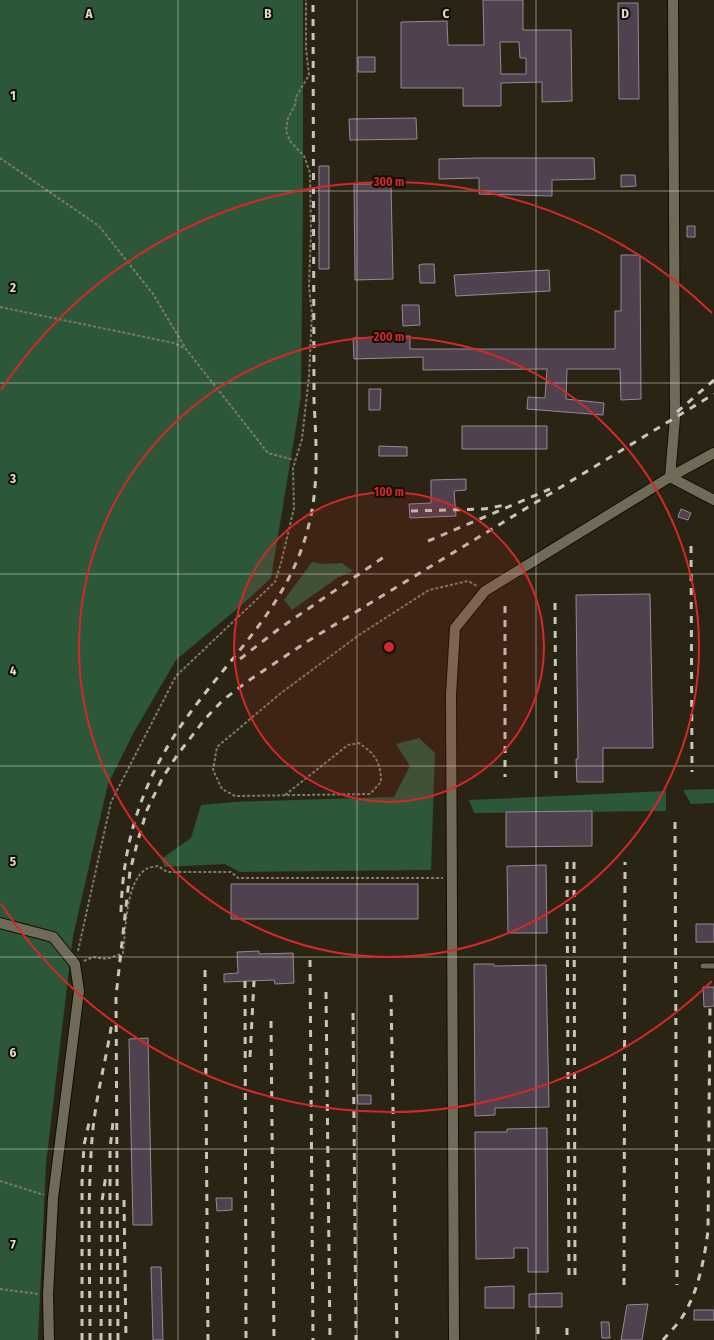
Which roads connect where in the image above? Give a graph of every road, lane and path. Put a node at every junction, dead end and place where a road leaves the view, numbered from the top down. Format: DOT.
graph roads {
  1 [pos="306,0"];
  2 [pos="673,0"];
  3 [pos="0,158"];
  4 [pos="0,307"];
  5 [pos="186,349"];
  6 [pos="714,453"];
  7 [pos="294,460"];
  8 [pos="670,477"];
  9 [pos="714,500"];
  10 [pos="485,591"];
  11 [pos="285,795"];
  12 [pos="452,878"];
  13 [pos="0,923"];
  14 [pos="75,964"];
  15 [pos="703,966"];
  16 [pos="714,966"];
  17 [pos="0,1181"];
  18 [pos="53,1198"];
  19 [pos="0,1289"];
  20 [pos="48,1295"];
  21 [pos="49,1340"];
  22 [pos="454,1340"];
  1 -- 7 [label="path"];
  2 -- 8 [label="street"];
  3 -- 5 [label="path"];
  4 -- 5 [label="path"];
  5 -- 7 [label="path"];
  6 -- 8 [label="street"];
  7 -- 14 [label="path"];
  8 -- 9 [label="street"];
  8 -- 10 [label="street"];
  10 -- 11 [label="path"];
  10 -- 12 [label="street"];
  11 -- 11 [label="path"];
  12 -- 14 [label="path"];
  12 -- 22 [label="street"];
  13 -- 14 [label="street"];
  14 -- 18 [label="street"];
  15 -- 16 [label="lane"];
  17 -- 18 [label="path"];
  18 -- 20 [label="street"];
  19 -- 20 [label="path"];
  20 -- 21 [label="street"];
}
